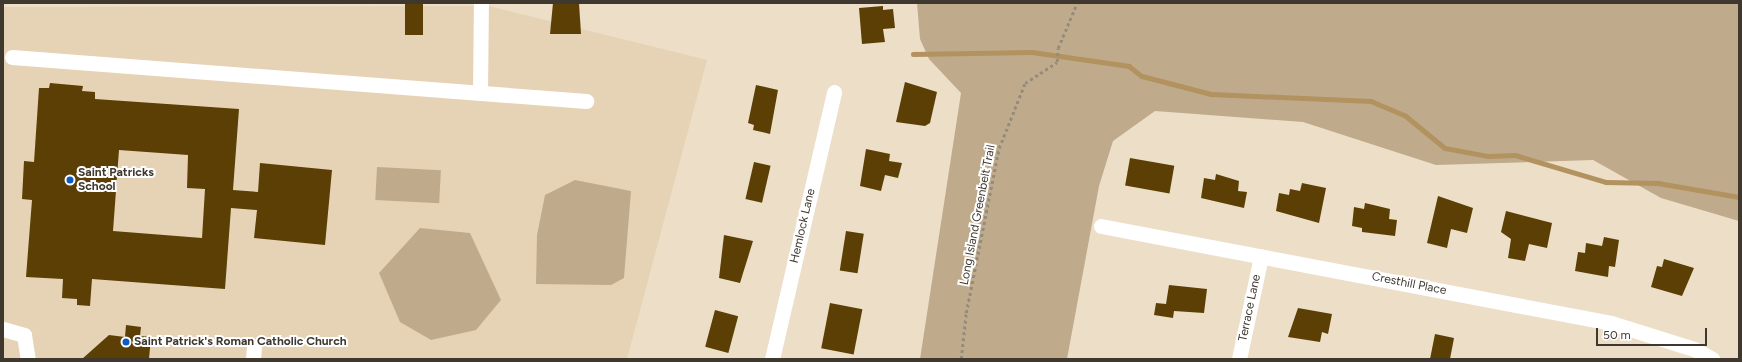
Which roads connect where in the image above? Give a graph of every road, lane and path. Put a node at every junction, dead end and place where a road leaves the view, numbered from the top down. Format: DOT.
graph roads {
  1 [pos="481,3"];
  2 [pos="1077,3"];
  3 [pos="12,56"];
  4 [pos="480,92"];
  5 [pos="834,92"];
  6 [pos="586,101"];
  7 [pos="1101,226"];
  8 [pos="1261,256"];
  9 [pos="3,329"];
  10 [pos="28,359"];
  11 [pos="772,359"];
  12 [pos="961,359"];
  13 [pos="1239,359"];
  14 [pos="1712,359"];
  1 -- 4 [label="street"];
  2 -- 12 [label="path, Long Island Greenbelt Trail"];
  3 -- 4 [label="street"];
  4 -- 6 [label="street"];
  5 -- 11 [label="street, Hemlock Lane"];
  7 -- 8 [label="street, Cresthill Place"];
  8 -- 13 [label="street, Terrace Lane"];
  8 -- 14 [label="street, Cresthill Place"];
  9 -- 10 [label="street"];
}
